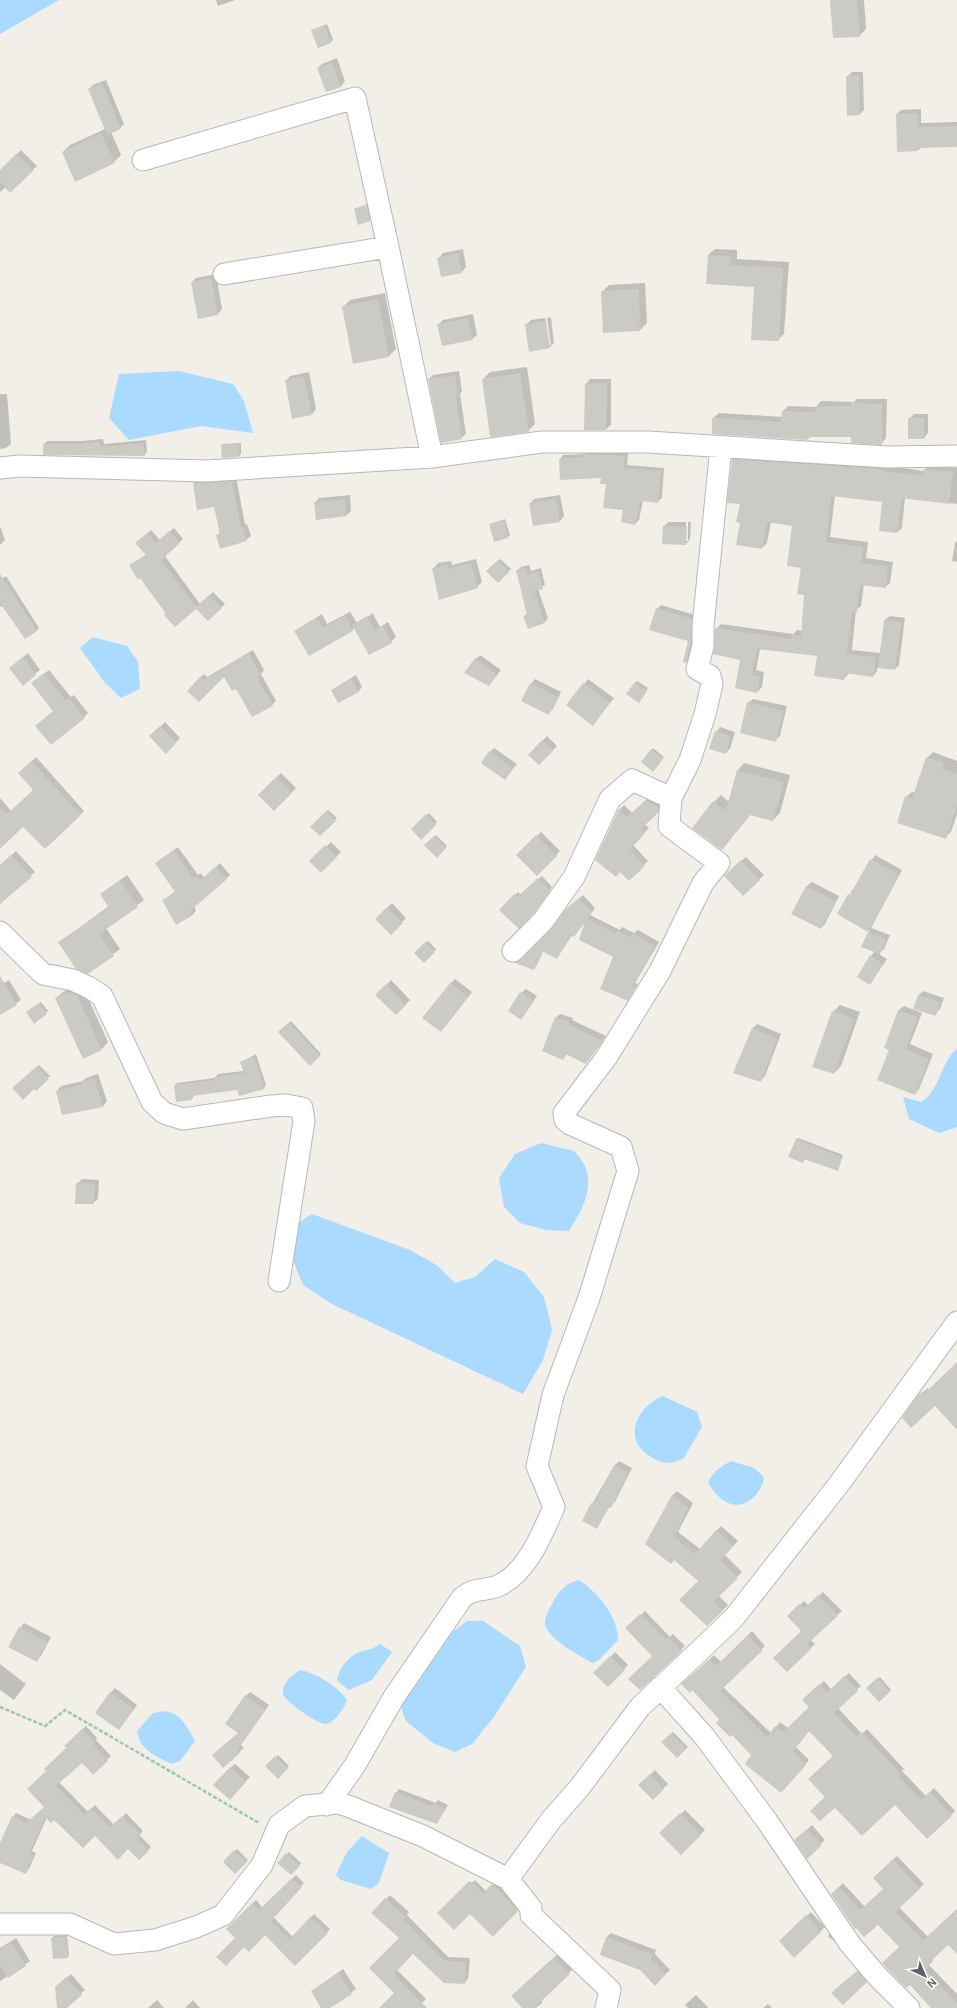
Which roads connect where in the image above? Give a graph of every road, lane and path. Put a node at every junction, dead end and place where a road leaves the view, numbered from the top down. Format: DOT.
graph roads {
  1 [pos="143,160"];
  2 [pos="388,247"];
  3 [pos="224,274"];
  4 [pos="721,447"];
  5 [pos="957,456"];
  6 [pos="432,457"];
  7 [pos="0,468"];
  8 [pos="671,798"];
  9 [pos="0,932"];
  10 [pos="513,951"];
  11 [pos="279,1281"];
  12 [pos="957,1322"];
  13 [pos="660,1687"];
  14 [pos="0,1707"];
  15 [pos="327,1805"];
  16 [pos="279,1825"];
  17 [pos="508,1880"];
  18 [pos="0,1924"];
  19 [pos="606,2008"];
  20 [pos="909,2008"];
  1 -- 2 [label="street"];
  2 -- 3 [label="street"];
  2 -- 6 [label="street"];
  4 -- 5 [label="street"];
  4 -- 6 [label="street"];
  4 -- 8 [label="street"];
  6 -- 7 [label="street"];
  8 -- 10 [label="street"];
  8 -- 15 [label="street"];
  9 -- 11 [label="street"];
  12 -- 13 [label="street"];
  13 -- 17 [label="street"];
  13 -- 20 [label="street"];
  14 -- 16 [label="path"];
  15 -- 16 [label="street"];
  15 -- 17 [label="street"];
  16 -- 18 [label="street"];
  17 -- 19 [label="street"];
}
